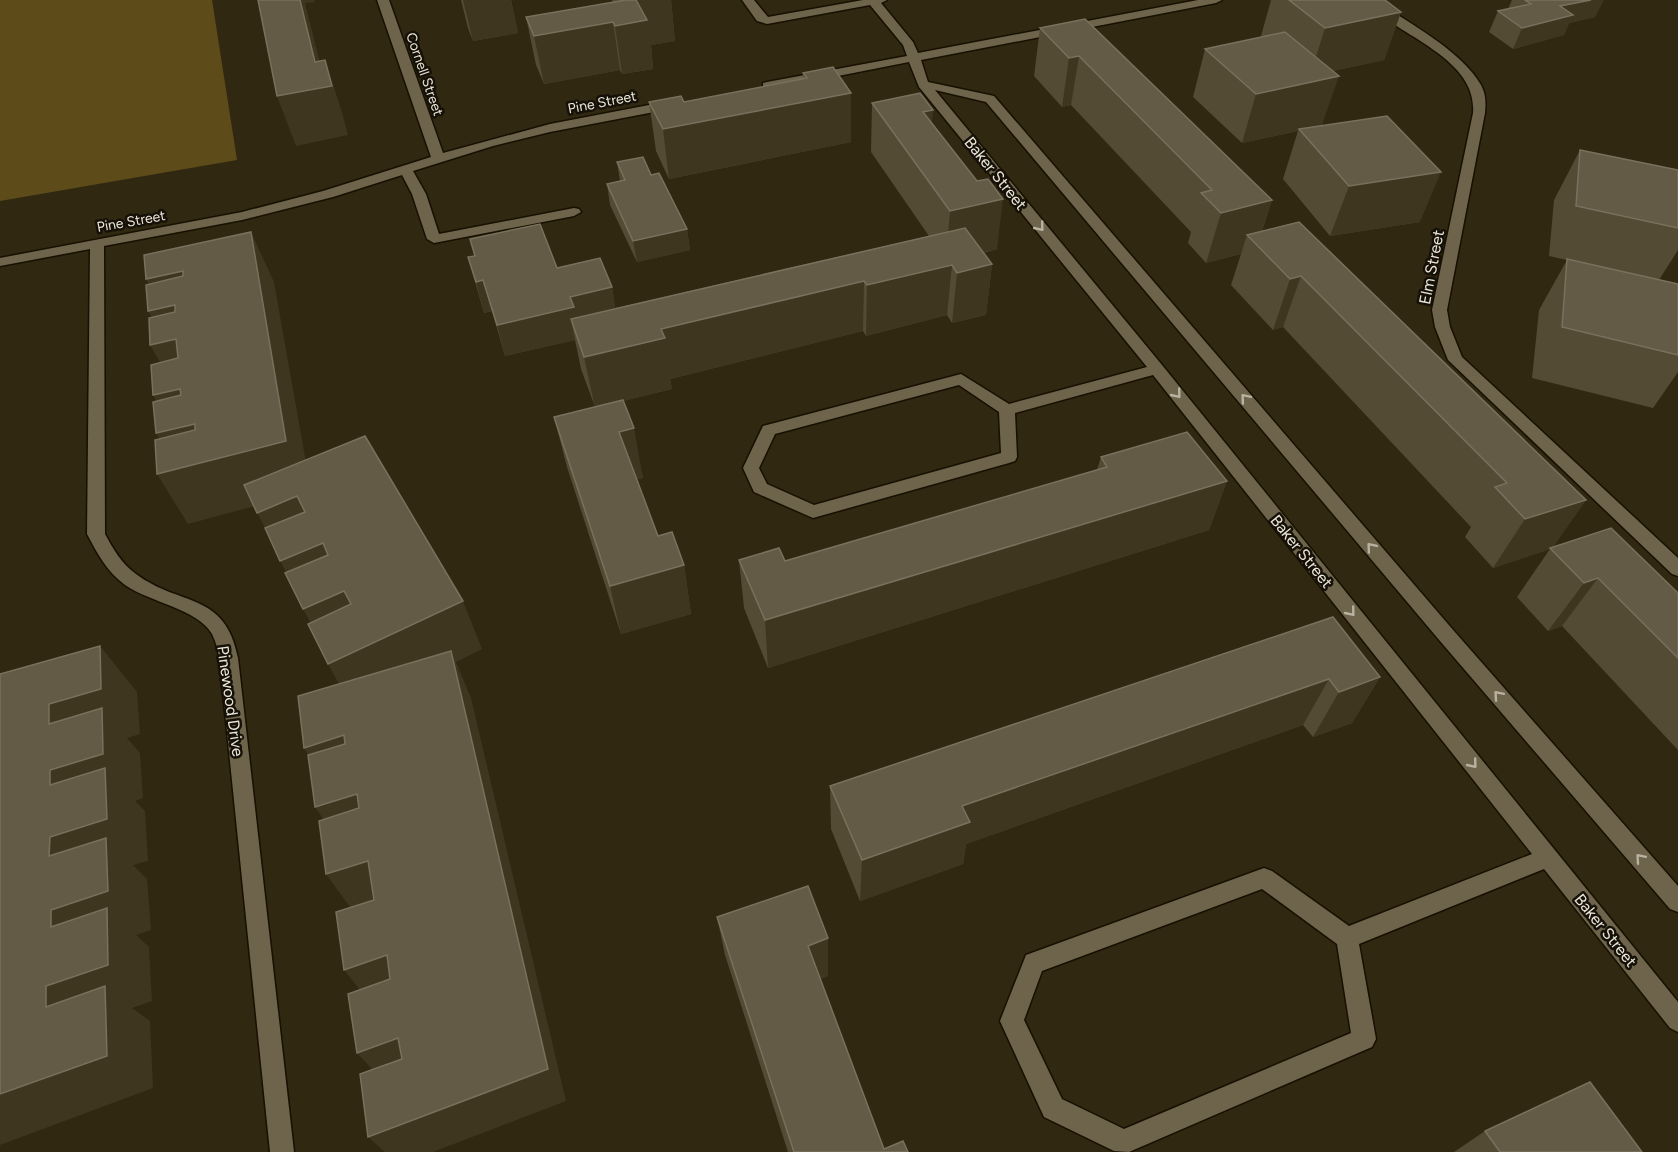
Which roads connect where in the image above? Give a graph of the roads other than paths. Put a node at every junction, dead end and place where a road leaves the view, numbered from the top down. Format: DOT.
graph roads {
  1 [pos="383,0"];
  2 [pos="748,0"];
  3 [pos="875,0"];
  4 [pos="1216,0"];
  5 [pos="1368,0"];
  6 [pos="914,58"];
  7 [pos="923,84"];
  8 [pos="750,89"];
  9 [pos="691,100"];
  10 [pos="438,159"];
  11 [pos="405,169"];
  12 [pos="574,212"];
  13 [pos="98,243"];
  14 [pos="0,262"];
  15 [pos="1157,369"];
  16 [pos="1007,411"];
  17 [pos="1678,570"];
  18 [pos="1548,858"];
  19 [pos="1678,902"];
  20 [pos="1347,938"];
  21 [pos="1678,1020"];
  22 [pos="282,1152"];
  1 -- 10 [label="street, Cornell Street"];
  2 -- 3 [label="street"];
  3 -- 6 [label="street, Baker Street"];
  4 -- 6 [label="street"];
  5 -- 17 [label="street, Elm Street"];
  6 -- 7 [label="street, Baker Street"];
  6 -- 8 [label="street"];
  7 -- 15 [label="street, Baker Street, one-way"];
  19 -- 7 [label="street, one-way"];
  9 -- 10 [label="street, Pine Street"];
  10 -- 11 [label="street, Pine Street"];
  11 -- 12 [label="street"];
  11 -- 13 [label="street, Pine Street"];
  13 -- 14 [label="street, Pine Street"];
  13 -- 22 [label="street, Pinewood Drive"];
  15 -- 16 [label="street"];
  15 -- 18 [label="street, Baker Street, one-way"];
  16 -- 16 [label="street"];
  18 -- 20 [label="street"];
  18 -- 21 [label="street, Baker Street"];
  20 -- 20 [label="street"];
}
